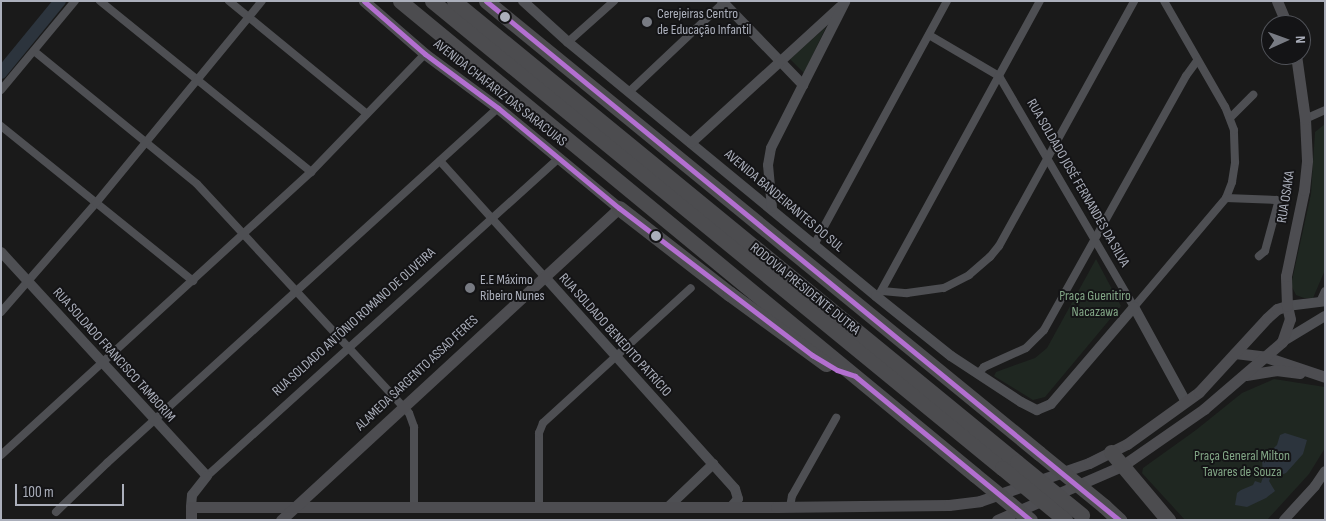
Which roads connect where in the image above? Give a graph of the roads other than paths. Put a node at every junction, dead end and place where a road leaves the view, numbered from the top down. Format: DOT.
graph roads {
  1 [pos="76,1"];
  2 [pos="100,1"];
  3 [pos="229,1"];
  4 [pos="262,1"];
  5 [pos="364,1"];
  6 [pos="400,1"];
  7 [pos="432,1"];
  8 [pos="454,1"];
  9 [pos="486,1"];
  10 [pos="523,1"];
  11 [pos="614,1"];
  12 [pos="947,1"];
  13 [pos="1040,1"];
  14 [pos="1134,1"];
  15 [pos="1164,1"];
  16 [pos="1277,1"];
  17 [pos="723,2"];
  18 [pos="846,2"];
  19 [pos="1282,15"];
  20 [pos="249,18"];
  21 [pos="930,35"];
  22 [pos="568,42"];
  23 [pos="34,51"];
  24 [pos="425,54"];
  25 [pos="1197,60"];
  26 [pos="779,62"];
  27 [pos="1298,65"];
  28 [pos="999,76"];
  29 [pos="198,78"];
  30 [pos="803,85"];
  31 [pos="1,90"];
  32 [pos="630,91"];
  33 [pos="1253,95"];
  34 [pos="498,108"];
  35 [pos="1325,110"];
  36 [pos="367,114"];
  37 [pos="1230,118"];
  38 [pos="1306,119"];
  39 [pos="1,126"];
  40 [pos="642,128"];
  41 [pos="147,141"];
  42 [pos="692,143"];
  43 [pos="1048,157"];
  44 [pos="559,158"];
  45 [pos="440,161"];
  46 [pos="311,172"];
  47 [pos="1226,198"];
  48 [pos="96,203"];
  49 [pos="619,208"];
  50 [pos="772,208"];
  51 [pos="491,218"];
  52 [pos="244,233"];
  53 [pos="1095,241"];
  54 [pos="814,245"];
  55 [pos="1,252"];
  56 [pos="1260,256"];
  57 [pos="544,276"];
  58 [pos="193,281"];
  59 [pos="29,282"];
  60 [pos="742,283"];
  61 [pos="691,288"];
  62 [pos="296,291"];
  63 [pos="1325,291"];
  64 [pos="879,294"];
  65 [pos="1322,301"];
  66 [pos="1287,306"];
  67 [pos="1134,307"];
  68 [pos="2,308"];
  69 [pos="1325,316"];
  70 [pos="1282,342"];
  71 [pos="348,348"];
  72 [pos="867,349"];
  73 [pos="1235,353"];
  74 [pos="616,357"];
  75 [pos="1266,357"];
  76 [pos="104,363"];
  77 [pos="978,374"];
  78 [pos="1216,374"];
  79 [pos="1244,375"];
  80 [pos="1320,375"];
  81 [pos="855,376"];
  82 [pos="1223,393"];
  83 [pos="1186,402"];
  84 [pos="403,407"];
  85 [pos="836,418"];
  86 [pos="154,420"];
  87 [pos="1167,434"];
  88 [pos="1111,452"];
  89 [pos="1,455"];
  90 [pos="713,464"];
  91 [pos="1122,466"];
  92 [pos="1325,471"];
  93 [pos="207,476"];
  94 [pos="731,507"];
  95 [pos="790,507"];
  96 [pos="294,508"];
  97 [pos="414,508"];
  98 [pos="539,508"];
  99 [pos="667,508"];
  100 [pos="56,512"];
  101 [pos="191,513"];
  102 [pos="376,514"];
  103 [pos="283,518"];
  104 [pos="1085,518"];
  105 [pos="997,520"];
  106 [pos="1030,520"];
  107 [pos="1065,520"];
  108 [pos="1119,520"];
  109 [pos="1168,520"];
  110 [pos="1284,520"];
  1 -- 23 [label="street"];
  2 -- 29 [label="street"];
  3 -- 20 [label="street"];
  4 -- 20 [label="street"];
  5 -- 24 [label="main road, AVENIDA CHAFARIZ DAS SARACUIAS"];
  6 -- 60 [label="highway"];
  7 -- 72 [label="highway, RODOVIA PRESIDENTE DUTRA"];
  8 -- 72 [label="highway, RODOVIA PRESIDENTE DUTRA"];
  9 -- 40 [label="highway, RODOVIA PRESIDENTE DUTRA"];
  10 -- 22 [label="street, AVENIDA BANDEIRANTES DO SUL"];
  11 -- 22 [label="street"];
  12 -- 21 [label="street"];
  13 -- 28 [label="street"];
  14 -- 43 [label="street"];
  15 -- 25 [label="street"];
  16 -- 19 [label="main road"];
  17 -- 26 [label="street"];
  17 -- 32 [label="street"];
  18 -- 26 [label="street"];
  18 -- 30 [label="street"];
  20 -- 29 [label="street"];
  20 -- 36 [label="street"];
  21 -- 28 [label="street, RUA SOLDADO JOSÉ FERNANDES DA SILVA"];
  21 -- 54 [label="street"];
  22 -- 32 [label="street, AVENIDA BANDEIRANTES DO SUL"];
  23 -- 31 [label="street"];
  23 -- 41 [label="street"];
  24 -- 34 [label="main road, AVENIDA CHAFARIZ DAS SARACUIAS"];
  24 -- 36 [label="street"];
  25 -- 37 [label="street"];
  25 -- 53 [label="street"];
  26 -- 30 [label="street"];
  26 -- 42 [label="street"];
  27 -- 38 [label="main road, RUA OSAKA"];
  28 -- 43 [label="street, RUA SOLDADO JOSÉ FERNANDES DA SILVA"];
  28 -- 64 [label="street"];
  29 -- 41 [label="street"];
  29 -- 46 [label="street"];
  30 -- 50 [label="street"];
  32 -- 42 [label="street, AVENIDA BANDEIRANTES DO SUL"];
  33 -- 37 [label="street"];
  34 -- 44 [label="main road, AVENIDA CHAFARIZ DAS SARACUIAS"];
  34 -- 45 [label="street"];
  35 -- 38 [label="street"];
  36 -- 46 [label="street"];
  37 -- 47 [label="street"];
  38 -- 66 [label="main road, RUA OSAKA"];
  39 -- 48 [label="street"];
  40 -- 72 [label="highway"];
  40 -- 108 [label="highway, RODOVIA PRESIDENTE DUTRA, bridge"];
  41 -- 48 [label="street"];
  41 -- 52 [label="street"];
  42 -- 50 [label="street, AVENIDA BANDEIRANTES DO SUL"];
  43 -- 53 [label="street, RUA SOLDADO JOSÉ FERNANDES DA SILVA"];
  43 -- 64 [label="street"];
  44 -- 49 [label="main road, AVENIDA CHAFARIZ DAS SARACUIAS"];
  44 -- 51 [label="street, RUA SOLDADO ANTÔNIO ROMANO DE OLIVEIRA"];
  45 -- 51 [label="street, RUA SOLDADO BENEDITO PATRÍCIO"];
  45 -- 62 [label="street"];
  46 -- 52 [label="street"];
  47 -- 56 [label="street"];
  47 -- 67 [label="street"];
  48 -- 58 [label="street"];
  48 -- 59 [label="street"];
  49 -- 57 [label="main road, ALAMEDA SARGENTO ASSAD FERES"];
  49 -- 81 [label="highway"];
  50 -- 54 [label="street, AVENIDA BANDEIRANTES DO SUL"];
  51 -- 57 [label="street, RUA SOLDADO BENEDITO PATRÍCIO"];
  51 -- 71 [label="street, RUA SOLDADO ANTÔNIO ROMANO DE OLIVEIRA"];
  52 -- 58 [label="street"];
  52 -- 62 [label="street"];
  53 -- 67 [label="street, RUA SOLDADO JOSÉ FERNANDES DA SILVA"];
  53 -- 77 [label="street"];
  54 -- 64 [label="street, AVENIDA BANDEIRANTES DO SUL"];
  55 -- 59 [label="street, RUA SOLDADO FRANCISCO TAMBORIM"];
  57 -- 74 [label="street, RUA SOLDADO BENEDITO PATRÍCIO"];
  57 -- 84 [label="main road, ALAMEDA SARGENTO ASSAD FERES"];
  58 -- 76 [label="street"];
  59 -- 68 [label="street"];
  59 -- 76 [label="street, RUA SOLDADO FRANCISCO TAMBORIM"];
  60 -- 72 [label="highway"];
  60 -- 81 [label="highway"];
  61 -- 74 [label="street"];
  62 -- 71 [label="street"];
  62 -- 86 [label="street"];
  63 -- 65 [label="street"];
  64 -- 77 [label="street, AVENIDA BANDEIRANTES DO SUL"];
  65 -- 66 [label="street"];
  66 -- 70 [label="main road, RUA OSAKA"];
  66 -- 73 [label="main road"];
  67 -- 77 [label="street, AVENIDA BANDEIRANTES DO SUL"];
  67 -- 83 [label="street, RUA SOLDADO JOSÉ FERNANDES DA SILVA"];
  69 -- 70 [label="street"];
  70 -- 75 [label="main road"];
  71 -- 84 [label="street"];
  71 -- 93 [label="street, RUA SOLDADO ANTÔNIO ROMANO DE OLIVEIRA"];
  72 -- 104 [label="highway, RODOVIA PRESIDENTE DUTRA, bridge"];
  72 -- 107 [label="highway, RODOVIA PRESIDENTE DUTRA, bridge"];
  73 -- 75 [label="main road"];
  73 -- 78 [label="main road"];
  74 -- 90 [label="street, RUA SOLDADO BENEDITO PATRÍCIO"];
  74 -- 98 [label="street"];
  75 -- 79 [label="main road"];
  75 -- 80 [label="main road"];
  76 -- 86 [label="street, RUA SOLDADO FRANCISCO TAMBORIM"];
  76 -- 89 [label="street"];
  78 -- 82 [label="main road"];
  78 -- 83 [label="main road"];
  79 -- 80 [label="main road"];
  79 -- 82 [label="main road"];
  81 -- 106 [label="highway, bridge"];
  82 -- 87 [label="main road"];
  83 -- 87 [label="main road"];
  83 -- 88 [label="main road"];
  84 -- 96 [label="main road, ALAMEDA SARGENTO ASSAD FERES"];
  84 -- 97 [label="street"];
  85 -- 95 [label="street"];
  86 -- 93 [label="street, RUA SOLDADO FRANCISCO TAMBORIM"];
  86 -- 100 [label="street"];
  87 -- 91 [label="main road"];
  88 -- 91 [label="highway"];
  88 -- 95 [label="main road"];
  90 -- 94 [label="street, RUA SOLDADO BENEDITO PATRÍCIO"];
  90 -- 99 [label="street"];
  91 -- 105 [label="main road"];
  91 -- 109 [label="highway"];
  92 -- 110 [label="street"];
  93 -- 101 [label="street, RUA SOLDADO ANTÔNIO ROMANO DE OLIVEIRA"];
  94 -- 95 [label="main road"];
  94 -- 99 [label="main road"];
  96 -- 101 [label="main road"];
  96 -- 102 [label="main road"];
  96 -- 103 [label="main road, ALAMEDA SARGENTO ASSAD FERES"];
  97 -- 98 [label="main road"];
  97 -- 102 [label="main road"];
  98 -- 99 [label="main road"];
}
